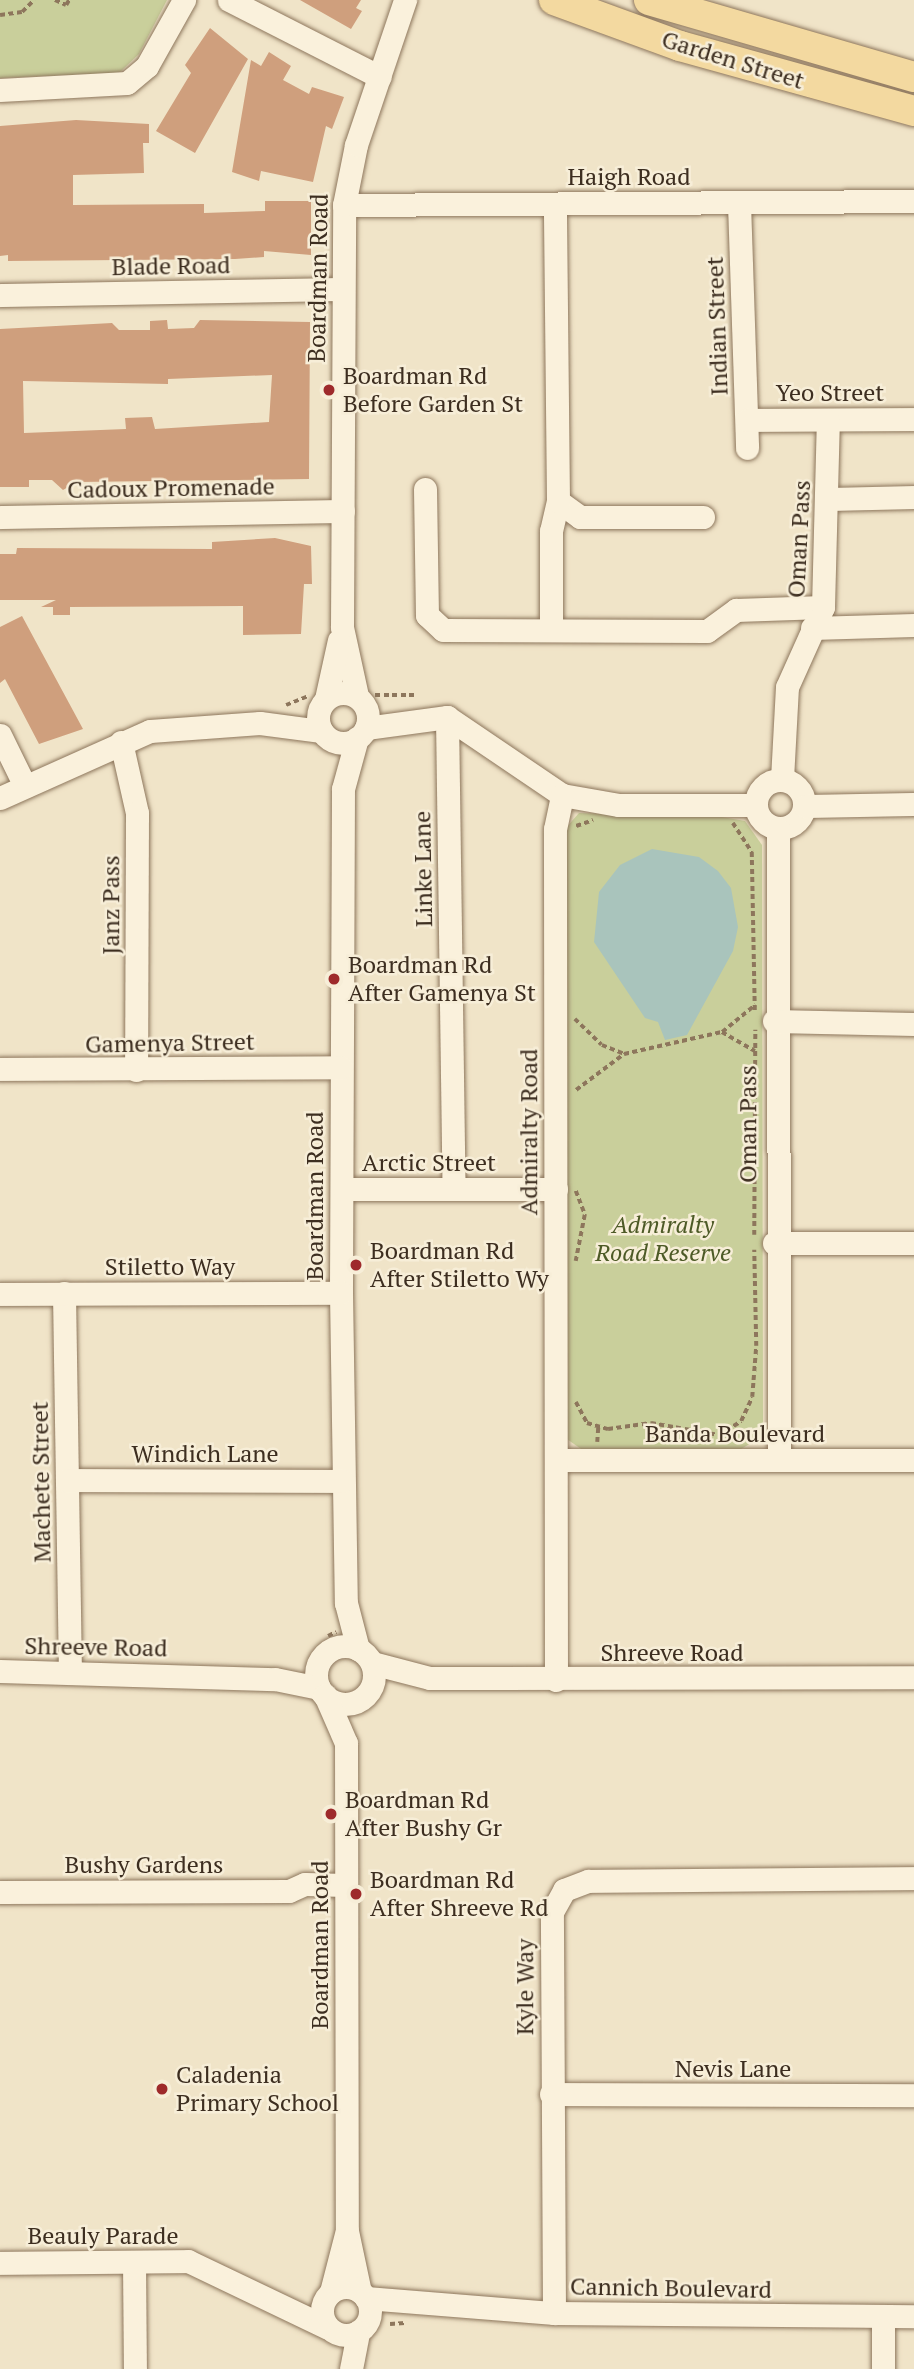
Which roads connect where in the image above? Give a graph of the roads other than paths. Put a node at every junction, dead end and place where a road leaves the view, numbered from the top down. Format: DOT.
graph roads {
  1 [pos="184,0"];
  2 [pos="229,0"];
  3 [pos="405,0"];
  4 [pos="418,0"];
  5 [pos="554,0"];
  6 [pos="649,0"];
  7 [pos="401,24"];
  8 [pos="380,77"];
  9 [pos="914,77"];
  10 [pos="0,90"];
  11 [pos="914,110"];
  12 [pos="914,201"];
  13 [pos="739,202"];
  14 [pos="555,204"];
  15 [pos="344,205"];
  16 [pos="342,289"];
  17 [pos="0,295"];
  18 [pos="914,419"];
  19 [pos="747,420"];
  20 [pos="828,421"];
  21 [pos="747,449"];
  22 [pos="425,489"];
  23 [pos="914,497"];
  24 [pos="830,499"];
  25 [pos="558,501"];
  26 [pos="343,511"];
  27 [pos="0,517"];
  28 [pos="703,517"];
  29 [pos="818,617"];
  30 [pos="914,625"];
  31 [pos="551,626"];
  32 [pos="342,627"];
  33 [pos="362,717"];
  34 [pos="447,717"];
  35 [pos="323,719"];
  36 [pos="0,735"];
  37 [pos="121,742"];
  38 [pos="782,779"];
  39 [pos="25,786"];
  40 [pos="343,789"];
  41 [pos="562,795"];
  42 [pos="0,798"];
  43 [pos="914,804"];
  44 [pos="755,805"];
  45 [pos="805,806"];
  46 [pos="778,829"];
  47 [pos="774,1021"];
  48 [pos="914,1024"];
  49 [pos="341,1067"];
  50 [pos="0,1069"];
  51 [pos="136,1070"];
  52 [pos="565,1183"];
  53 [pos="344,1189"];
  54 [pos="454,1189"];
  55 [pos="774,1243"];
  56 [pos="914,1243"];
  57 [pos="0,1293"];
  58 [pos="64,1293"];
  59 [pos="341,1293"];
  60 [pos="556,1460"];
  61 [pos="779,1460"];
  62 [pos="914,1460"];
  63 [pos="67,1480"];
  64 [pos="342,1481"];
  65 [pos="346,1603"];
  66 [pos="365,1656"];
  67 [pos="0,1671"];
  68 [pos="70,1671"];
  69 [pos="323,1674"];
  70 [pos="914,1677"];
  71 [pos="430,1678"];
  72 [pos="556,1680"];
  73 [pos="368,1692"];
  74 [pos="346,1743"];
  75 [pos="914,1878"];
  76 [pos="0,1892"];
  77 [pos="346,1892"];
  78 [pos="551,2094"];
  79 [pos="914,2095"];
  80 [pos="347,2231"];
  81 [pos="134,2262"];
  82 [pos="0,2263"];
  83 [pos="328,2295"];
  84 [pos="363,2295"];
  85 [pos="279,2305"];
  86 [pos="554,2313"];
  87 [pos="420,2314"];
  88 [pos="914,2316"];
  89 [pos="883,2317"];
  90 [pos="347,2329"];
  91 [pos="135,2369"];
  92 [pos="345,2369"];
  93 [pos="351,2369"];
  94 [pos="883,2369"];
  1 -- 10 [label="street"];
  2 -- 8 [label="street"];
  3 -- 7 [label="street, Boardman Road"];
  4 -- 7 [label="street, Boardman Road"];
  5 -- 11 [label="main road, Garden Street"];
  6 -- 9 [label="main road, Garden Street"];
  7 -- 8 [label="street, Boardman Road"];
  8 -- 15 [label="street, Boardman Road"];
  12 -- 13 [label="street, Haigh Road"];
  13 -- 14 [label="street, Haigh Road"];
  13 -- 19 [label="street, Indian Street"];
  14 -- 15 [label="street, Haigh Road"];
  14 -- 25 [label="street"];
  15 -- 16 [label="street, Boardman Road"];
  16 -- 17 [label="street, Blade Road"];
  16 -- 26 [label="street, Boardman Road"];
  18 -- 20 [label="street, Yeo Street"];
  19 -- 20 [label="street, Yeo Street"];
  19 -- 21 [label="street, Indian Street"];
  20 -- 24 [label="street, Oman Pass"];
  22 -- 31 [label="street"];
  23 -- 24 [label="street"];
  24 -- 29 [label="street, Oman Pass"];
  25 -- 28 [label="street"];
  25 -- 31 [label="street"];
  26 -- 27 [label="street, Cadoux Promenade"];
  26 -- 32 [label="street, Boardman Road"];
  29 -- 30 [label="street"];
  29 -- 31 [label="street"];
  29 -- 38 [label="street, Oman Pass"];
  32 -- 33 [label="street, Boardman Road"];
  32 -- 35 [label="street, Boardman Road"];
  33 -- 34 [label="street"];
  33 -- 35 [label="street"];
  33 -- 35 [label="street"];
  33 -- 40 [label="street, Boardman Road"];
  34 -- 41 [label="street"];
  34 -- 54 [label="street, Linke Lane"];
  35 -- 37 [label="street"];
  35 -- 40 [label="street, Boardman Road"];
  36 -- 39 [label="street"];
  37 -- 39 [label="street"];
  37 -- 51 [label="street, Janz Pass"];
  38 -- 44 [label="street"];
  38 -- 45 [label="street"];
  39 -- 42 [label="street"];
  40 -- 49 [label="street, Boardman Road"];
  41 -- 44 [label="street"];
  41 -- 52 [label="street, Admiralty Road"];
  43 -- 45 [label="street"];
  44 -- 46 [label="street"];
  45 -- 46 [label="street"];
  46 -- 47 [label="street, Oman Pass"];
  47 -- 48 [label="street"];
  47 -- 55 [label="street, Oman Pass"];
  49 -- 51 [label="street, Gamenya Street"];
  49 -- 53 [label="street, Boardman Road"];
  50 -- 51 [label="street, Gamenya Street"];
  52 -- 54 [label="street, Arctic Street"];
  52 -- 60 [label="street, Admiralty Road"];
  53 -- 54 [label="street, Arctic Street"];
  53 -- 59 [label="street, Boardman Road"];
  55 -- 56 [label="street"];
  55 -- 61 [label="street, Oman Pass"];
  57 -- 58 [label="street, Stiletto Way"];
  58 -- 59 [label="street, Stiletto Way"];
  58 -- 63 [label="street, Machete Street"];
  59 -- 64 [label="street, Boardman Road"];
  60 -- 61 [label="street, Banda Boulevard"];
  60 -- 72 [label="street, Admiralty Road"];
  61 -- 62 [label="street, Banda Boulevard"];
  63 -- 64 [label="street, Windich Lane"];
  63 -- 68 [label="street, Machete Street"];
  64 -- 65 [label="street, Boardman Road"];
  65 -- 66 [label="street, Boardman Road"];
  65 -- 69 [label="street, Boardman Road"];
  66 -- 69 [label="street"];
  66 -- 71 [label="street, Shreeve Road"];
  66 -- 73 [label="street, Boardman Road"];
  67 -- 68 [label="street, Shreeve Road"];
  68 -- 69 [label="street, Shreeve Road"];
  69 -- 73 [label="street"];
  69 -- 74 [label="street, Boardman Road"];
  70 -- 72 [label="street, Shreeve Road"];
  71 -- 72 [label="street, Shreeve Road"];
  71 -- 73 [label="street, Shreeve Road"];
  73 -- 74 [label="street, Boardman Road"];
  74 -- 77 [label="street, Boardman Road"];
  75 -- 78 [label="street, Kyle Way"];
  76 -- 77 [label="street, Bushy Gardens"];
  77 -- 80 [label="street, Boardman Road"];
  78 -- 79 [label="street, Nevis Lane"];
  78 -- 86 [label="street, Kyle Way"];
  80 -- 83 [label="street, Boardman Road"];
  80 -- 84 [label="street, Boardman Road"];
  81 -- 82 [label="street, Beauly Parade"];
  81 -- 85 [label="street, Beauly Parade"];
  81 -- 91 [label="street"];
  83 -- 84 [label="street"];
  83 -- 85 [label="street"];
  83 -- 90 [label="street, Boardman Road"];
  84 -- 87 [label="street, Cannich Boulevard"];
  84 -- 90 [label="street, Boardman Road"];
  85 -- 90 [label="street, Beauly Parade"];
  86 -- 87 [label="street, Cannich Boulevard"];
  86 -- 89 [label="street, Cannich Boulevard"];
  87 -- 90 [label="street, Cannich Boulevard"];
  88 -- 89 [label="street, Cannich Boulevard"];
  89 -- 94 [label="street"];
  90 -- 92 [label="street, Boardman Road"];
  90 -- 93 [label="street, Boardman Road"];
}
